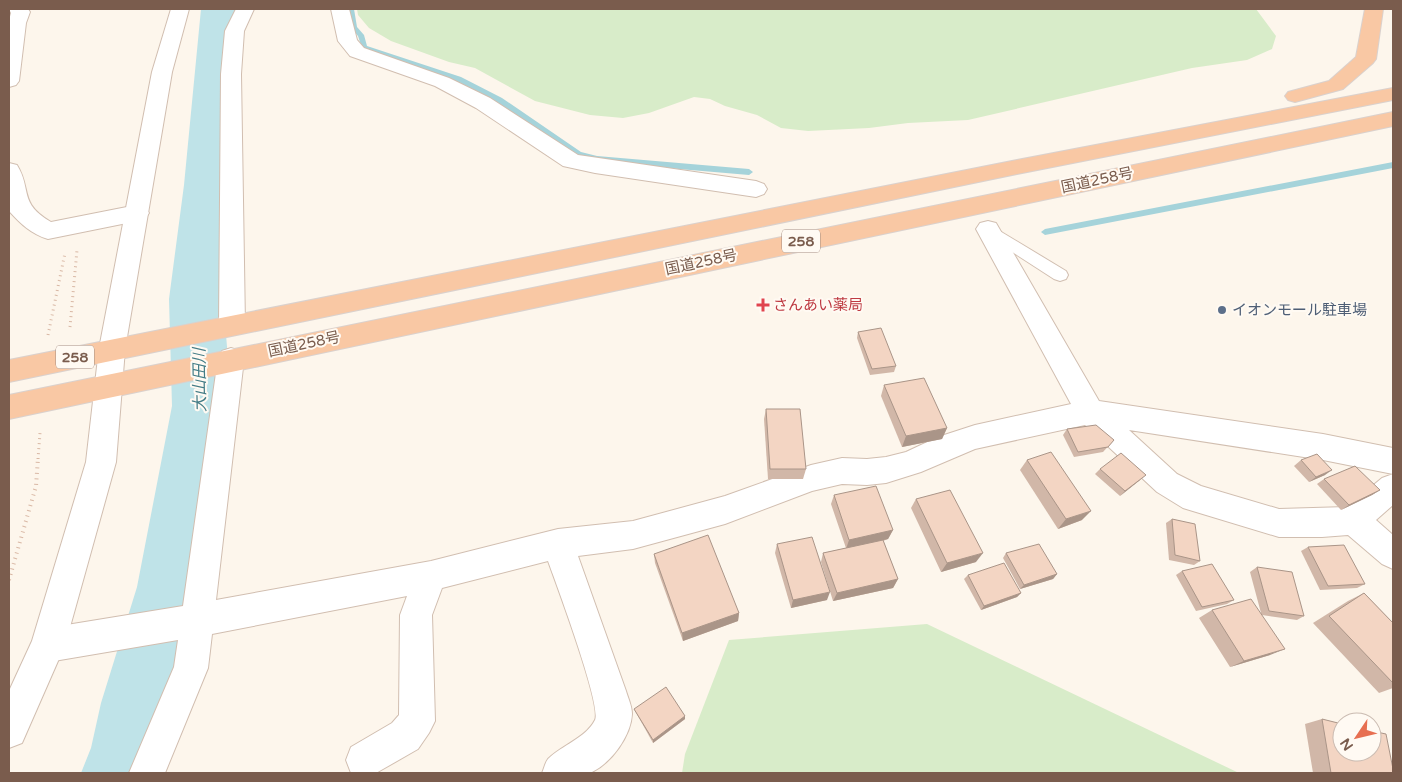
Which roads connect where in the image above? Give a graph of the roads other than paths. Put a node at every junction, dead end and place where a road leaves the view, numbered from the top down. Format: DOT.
graph roads {
  1 [pos="18,9"];
  2 [pos="180,9"];
  3 [pos="245,9"];
  4 [pos="340,9"];
  5 [pos="1374,9"];
  6 [pos="9,81"];
  7 [pos="1393,94"];
  8 [pos="1393,118"];
  9 [pos="1017,167"];
  10 [pos="9,175"];
  11 [pos="756,189"];
  12 [pos="137,213"];
  13 [pos="988,229"];
  14 [pos="1060,275"];
  15 [pos="221,327"];
  16 [pos="112,349"];
  17 [pos="220,361"];
  18 [pos="9,371"];
  19 [pos="110,384"];
  20 [pos="9,407"];
  21 [pos="1090,412"];
  22 [pos="1393,461"];
  23 [pos="1393,487"];
  24 [pos="1352,520"];
  25 [pos="558,544"];
  26 [pos="1393,554"];
  27 [pos="431,576"];
  28 [pos="198,620"];
  29 [pos="48,645"];
  30 [pos="9,730"];
  31 [pos="364,760"];
  32 [pos="147,773"];
  33 [pos="560,773"];
  1 -- 6 [label="street"];
  2 -- 12 [label="street"];
  3 -- 15 [label="street"];
  4 -- 11 [label="street"];
  5 -- 9 [label="highway"];
  7 -- 9 [label="highway, 国道258号 / 258"];
  8 -- 17 [label="highway, 国道258号 / 258"];
  9 -- 15 [label="highway, 国道258号 / 258"];
  10 -- 12 [label="street"];
  12 -- 16 [label="street"];
  13 -- 14 [label="lane"];
  13 -- 21 [label="street"];
  15 -- 16 [label="highway, 国道258号 / 258"];
  16 -- 18 [label="highway, 国道258号 / 258"];
  16 -- 19 [label="street"];
  17 -- 19 [label="highway, 国道258号 / 258"];
  17 -- 28 [label="street"];
  19 -- 20 [label="highway, 国道258号 / 258"];
  19 -- 29 [label="street"];
  21 -- 22 [label="street"];
  21 -- 24 [label="street"];
  21 -- 25 [label="street"];
  23 -- 24 [label="street"];
  24 -- 26 [label="street"];
  25 -- 27 [label="street"];
  25 -- 33 [label="street"];
  27 -- 28 [label="street"];
  27 -- 31 [label="street"];
  28 -- 29 [label="street"];
  28 -- 32 [label="street"];
  29 -- 30 [label="street"];
}
